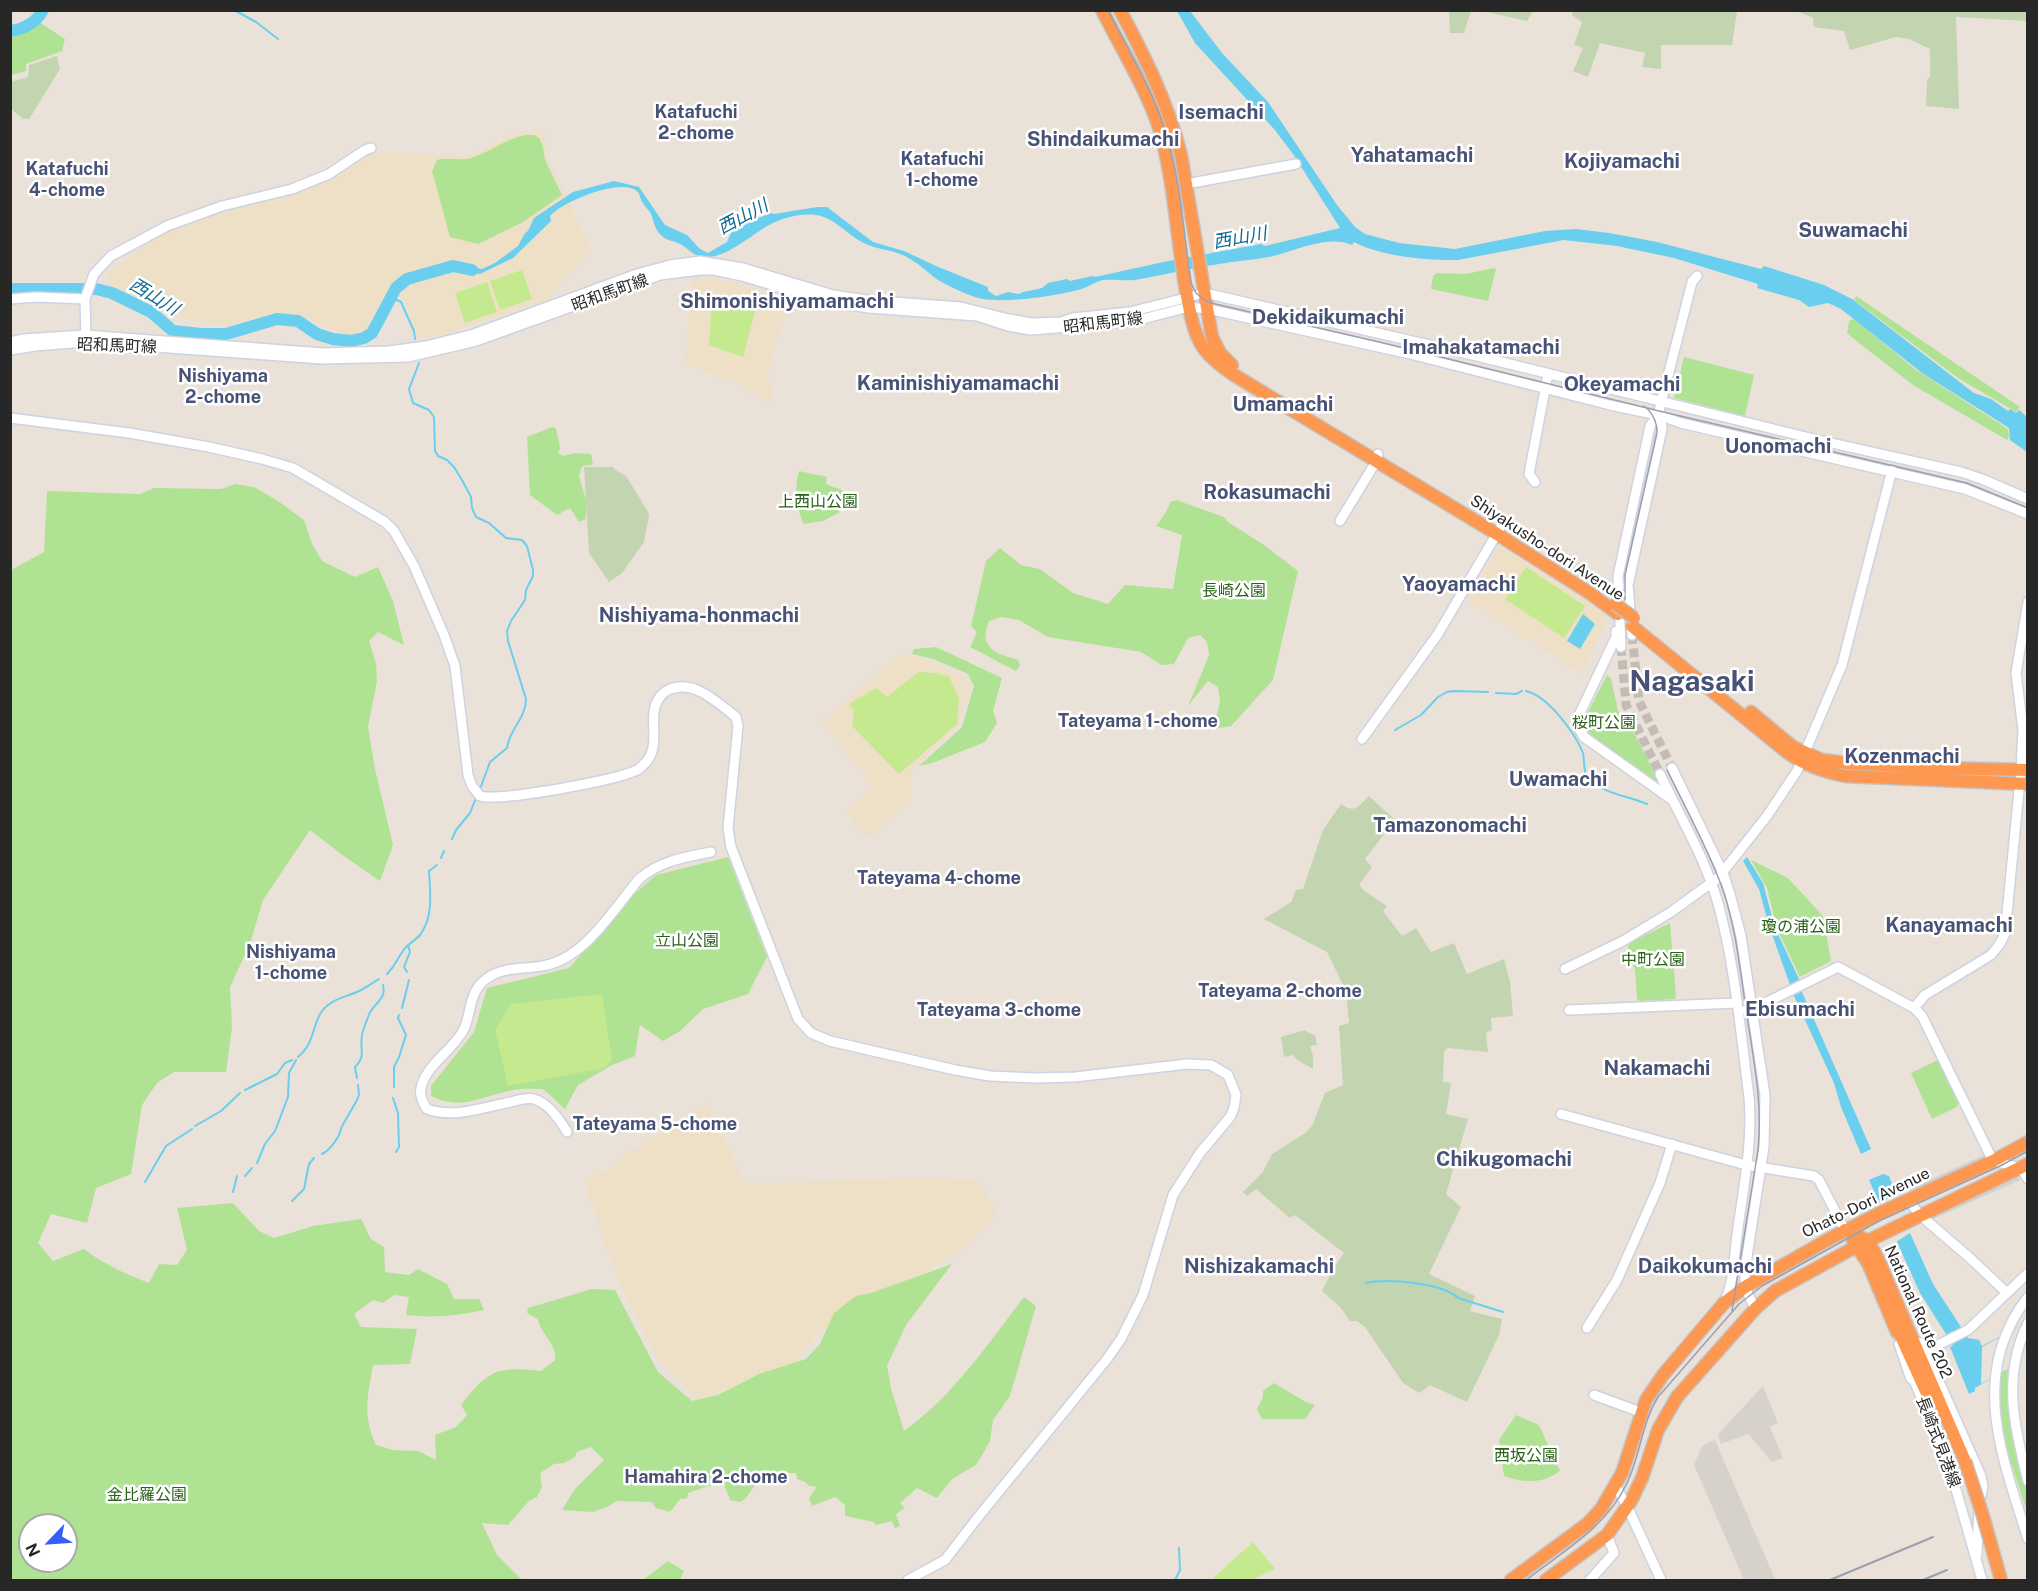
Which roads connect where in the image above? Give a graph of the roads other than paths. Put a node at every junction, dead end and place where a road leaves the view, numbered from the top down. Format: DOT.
graph roads {
  1 [pos="1102,10"];
  2 [pos="1120,10"];
  3 [pos="371,148"];
  4 [pos="1296,164"];
  5 [pos="1186,184"];
  6 [pos="1697,276"];
  7 [pos="1205,293"];
  8 [pos="10,299"];
  9 [pos="85,299"];
  10 [pos="1188,302"];
  11 [pos="1208,309"];
  12 [pos="86,339"];
  13 [pos="1414,341"];
  14 [pos="10,342"];
  15 [pos="10,350"];
  16 [pos="1410,354"];
  17 [pos="1481,357"];
  18 [pos="1477,371"];
  19 [pos="1548,374"];
  20 [pos="1546,388"];
  21 [pos="1616,390"];
  22 [pos="1660,401"];
  23 [pos="1610,405"];
  24 [pos="1658,415"];
  25 [pos="10,418"];
  26 [pos="1377,457"];
  27 [pos="1894,465"];
  28 [pos="1535,482"];
  29 [pos="2028,499"];
  30 [pos="2028,514"];
  31 [pos="1340,521"];
  32 [pos="1499,531"];
  33 [pos="2028,602"];
  34 [pos="1614,606"];
  35 [pos="1632,627"];
  36 [pos="1621,646"];
  37 [pos="1362,739"];
  38 [pos="1803,758"];
  39 [pos="1672,768"];
  40 [pos="2024,770"];
  41 [pos="1660,774"];
  42 [pos="2024,783"];
  43 [pos="1672,801"];
  44 [pos="711,852"];
  45 [pos="1723,873"];
  46 [pos="1711,883"];
  47 [pos="1565,969"];
  48 [pos="1737,1007"];
  49 [pos="1914,1008"];
  50 [pos="1751,1009"];
  51 [pos="1569,1010"];
  52 [pos="1561,1114"];
  53 [pos="567,1132"];
  54 [pos="2028,1142"];
  55 [pos="1672,1144"];
  56 [pos="1993,1161"];
  57 [pos="1746,1165"];
  58 [pos="1761,1168"];
  59 [pos="2025,1170"];
  60 [pos="1905,1201"];
  61 [pos="1914,1218"];
  62 [pos="1845,1230"];
  63 [pos="1862,1244"];
  64 [pos="1745,1269"];
  65 [pos="2028,1273"];
  66 [pos="1758,1279"];
  67 [pos="1745,1287"];
  68 [pos="2007,1293"];
  69 [pos="2028,1297"];
  70 [pos="1724,1303"];
  71 [pos="1755,1309"];
  72 [pos="2028,1323"];
  73 [pos="1587,1328"];
  74 [pos="1897,1332"];
  75 [pos="1925,1352"];
  76 [pos="1917,1377"];
  77 [pos="1594,1395"];
  78 [pos="1643,1413"];
  79 [pos="1965,1443"];
  80 [pos="1961,1462"];
  81 [pos="1953,1477"];
  82 [pos="1982,1480"];
  83 [pos="2028,1480"];
  84 [pos="1616,1487"];
  85 [pos="1957,1491"];
  86 [pos="1627,1506"];
  87 [pos="1607,1535"];
  88 [pos="2028,1539"];
  89 [pos="1976,1556"];
  90 [pos="908,1581"];
  91 [pos="1511,1581"];
  92 [pos="1546,1581"];
  93 [pos="1590,1581"];
  94 [pos="1661,1581"];
  95 [pos="1982,1581"];
  96 [pos="1993,1581"];
  97 [pos="2001,1581"];
  1 -- 10 [label="highway, Shiyakusho-dori Avenue"];
  2 -- 5 [label="highway, Shiyakusho-dori Avenue"];
  3 -- 9 [label="street"];
  4 -- 5 [label="street"];
  5 -- 7 [label="highway, Shiyakusho-dori Avenue"];
  6 -- 22 [label="street"];
  7 -- 10 [label="street, 昭和馬町線"];
  7 -- 11 [label="highway, Shiyakusho-dori Avenue"];
  7 -- 13 [label="street"];
  8 -- 9 [label="street"];
  9 -- 12 [label="street"];
  10 -- 11 [label="street, 昭和馬町線"];
  10 -- 12 [label="street, 昭和馬町線"];
  10 -- 26 [label="highway, Shiyakusho-dori Avenue"];
  11 -- 16 [label="street, 昭和馬町線"];
  11 -- 26 [label="highway, Shiyakusho-dori Avenue"];
  12 -- 14 [label="street, 昭和馬町線"];
  12 -- 15 [label="street, 昭和馬町線"];
  13 -- 16 [label="street"];
  13 -- 17 [label="street"];
  16 -- 18 [label="street, 昭和馬町線"];
  17 -- 18 [label="street"];
  17 -- 19 [label="street"];
  18 -- 20 [label="street, 昭和馬町線"];
  19 -- 20 [label="street"];
  19 -- 21 [label="street"];
  20 -- 23 [label="street, 昭和馬町線"];
  20 -- 28 [label="street"];
  21 -- 22 [label="street"];
  21 -- 23 [label="street"];
  22 -- 24 [label="street"];
  22 -- 27 [label="street"];
  23 -- 24 [label="street, 昭和馬町線"];
  24 -- 27 [label="street, 昭和馬町線"];
  24 -- 35 [label="street"];
  24 -- 36 [label="street"];
  25 -- 90 [label="street"];
  26 -- 31 [label="street"];
  26 -- 32 [label="highway, Shiyakusho-dori Avenue"];
  27 -- 29 [label="street"];
  27 -- 30 [label="street"];
  27 -- 38 [label="street"];
  32 -- 34 [label="highway, Shiyakusho-dori Avenue"];
  32 -- 37 [label="street"];
  33 -- 40 [label="street"];
  34 -- 35 [label="highway, Shiyakusho-dori Avenue"];
  34 -- 43 [label="street"];
  35 -- 38 [label="highway, Shiyakusho-dori Avenue"];
  38 -- 40 [label="highway, Shiyakusho-dori Avenue"];
  38 -- 42 [label="highway, Shiyakusho-dori Avenue"];
  38 -- 45 [label="street"];
  39 -- 45 [label="street"];
  40 -- 42 [label="street"];
  41 -- 43 [label="street"];
  42 -- 49 [label="street"];
  43 -- 46 [label="street"];
  44 -- 53 [label="street"];
  45 -- 46 [label="street"];
  45 -- 50 [label="street"];
  46 -- 47 [label="street"];
  46 -- 48 [label="street"];
  48 -- 50 [label="street"];
  48 -- 51 [label="street"];
  48 -- 57 [label="street"];
  49 -- 50 [label="street"];
  49 -- 56 [label="street"];
  50 -- 58 [label="street"];
  52 -- 55 [label="street"];
  54 -- 56 [label="highway, Ohato-Dori Avenue"];
  55 -- 57 [label="street"];
  55 -- 73 [label="street"];
  56 -- 59 [label="street"];
  56 -- 60 [label="highway, Ohato-Dori Avenue"];
  57 -- 58 [label="street"];
  57 -- 70 [label="street"];
  58 -- 62 [label="street"];
  58 -- 64 [label="street"];
  59 -- 61 [label="highway, Ohato-Dori Avenue"];
  60 -- 61 [label="street"];
  60 -- 62 [label="highway, Ohato-Dori Avenue"];
  61 -- 63 [label="highway, Ohato-Dori Avenue"];
  61 -- 68 [label="street"];
  62 -- 63 [label="highway, National Route 202"];
  62 -- 66 [label="highway, Ohato-Dori Avenue"];
  63 -- 71 [label="highway, Ohato-Dori Avenue"];
  63 -- 74 [label="highway, National Route 202"];
  63 -- 75 [label="highway, National Route 202"];
  64 -- 66 [label="street"];
  64 -- 67 [label="street"];
  65 -- 68 [label="street"];
  66 -- 67 [label="highway, Ohato-Dori Avenue"];
  67 -- 70 [label="highway, Ohato-Dori Avenue"];
  67 -- 71 [label="street"];
  68 -- 75 [label="street"];
  69 -- 88 [label="street"];
  70 -- 78 [label="highway, Ohato-Dori Avenue"];
  71 -- 86 [label="highway, Ohato-Dori Avenue"];
  72 -- 83 [label="street"];
  74 -- 75 [label="highway, National Route 202"];
  74 -- 76 [label="street, 長崎式見港線"];
  75 -- 76 [label="highway, National Route 202"];
  75 -- 79 [label="street, 長崎式見港線"];
  75 -- 80 [label="highway, National Route 202"];
  76 -- 80 [label="highway, National Route 202"];
  76 -- 81 [label="street, 長崎式見港線"];
  77 -- 78 [label="street"];
  78 -- 84 [label="highway, Ohato-Dori Avenue"];
  79 -- 81 [label="street"];
  79 -- 82 [label="street, 長崎式見港線"];
  80 -- 96 [label="highway, National Route 202"];
  80 -- 97 [label="highway, National Route 202, bridge"];
  81 -- 85 [label="street, 長崎式見港線"];
  82 -- 85 [label="street"];
  82 -- 89 [label="street, 長崎式見港線"];
  84 -- 86 [label="street"];
  84 -- 91 [label="highway, Ohato-Dori Avenue"];
  85 -- 89 [label="street, 長崎式見港線"];
  86 -- 87 [label="highway, Ohato-Dori Avenue"];
  86 -- 94 [label="street"];
  87 -- 92 [label="highway, Ohato-Dori Avenue"];
  87 -- 93 [label="street"];
  89 -- 95 [label="street, 長崎式見港線"];
}
